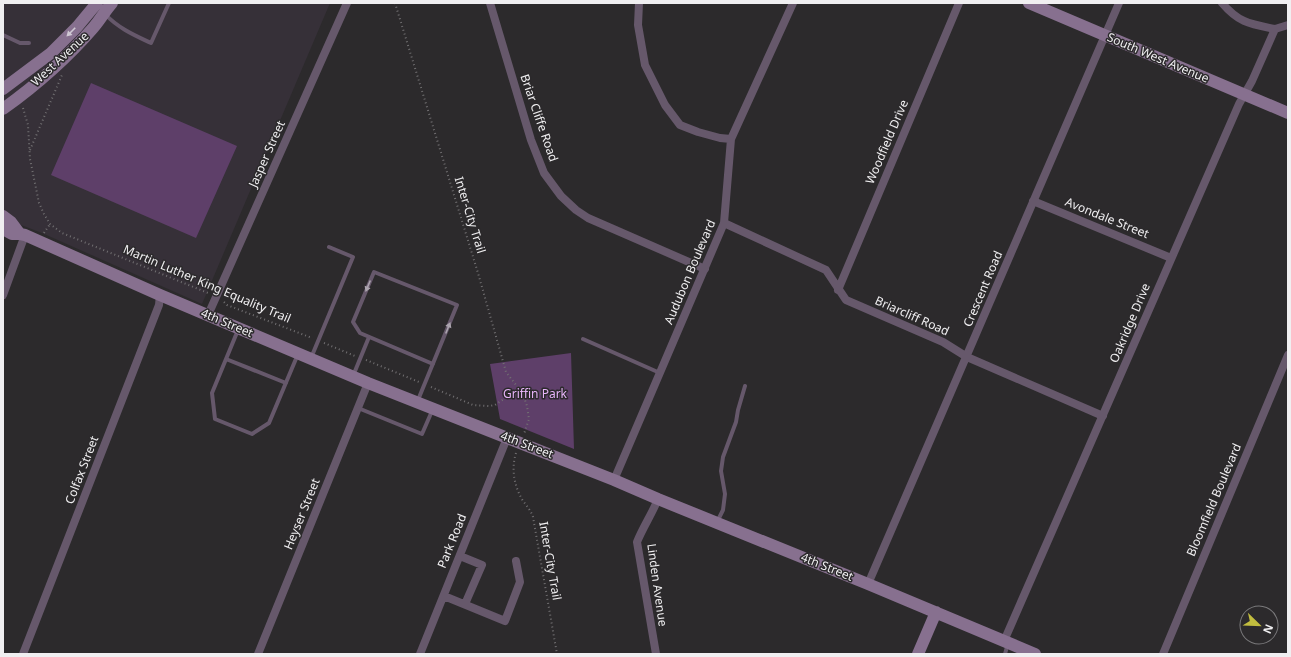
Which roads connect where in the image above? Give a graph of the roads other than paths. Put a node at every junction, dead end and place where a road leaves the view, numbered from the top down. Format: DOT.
graph roads {
  1 [pos="112,3"];
  2 [pos="169,3"];
  3 [pos="347,3"];
  4 [pos="490,3"];
  5 [pos="639,3"];
  6 [pos="793,3"];
  7 [pos="959,3"];
  8 [pos="1029,3"];
  9 [pos="1119,3"];
  10 [pos="1222,3"];
  11 [pos="100,8"];
  12 [pos="1288,25"];
  13 [pos="1275,29"];
  14 [pos="3,35"];
  15 [pos="1106,35"];
  16 [pos="29,43"];
  17 [pos="3,89"];
  18 [pos="1244,94"];
  19 [pos="3,109"];
  20 [pos="1288,113"];
  21 [pos="731,139"];
  22 [pos="1034,201"];
  23 [pos="3,216"];
  24 [pos="724,223"];
  25 [pos="3,229"];
  26 [pos="23,234"];
  27 [pos="330,247"];
  28 [pos="1171,258"];
  29 [pos="705,269"];
  30 [pos="838,290"];
  31 [pos="3,295"];
  32 [pos="160,295"];
  33 [pos="208,315"];
  34 [pos="239,328"];
  35 [pos="369,337"];
  36 [pos="583,339"];
  37 [pos="298,353"];
  38 [pos="1288,355"];
  39 [pos="967,357"];
  40 [pos="311,358"];
  41 [pos="226,359"];
  42 [pos="433,364"];
  43 [pos="660,373"];
  44 [pos="353,377"];
  45 [pos="286,383"];
  46 [pos="368,383"];
  47 [pos="744,386"];
  48 [pos="417,402"];
  49 [pos="358,408"];
  50 [pos="433,408"];
  51 [pos="1104,416"];
  52 [pos="507,438"];
  53 [pos="614,480"];
  54 [pos="658,499"];
  55 [pos="717,523"];
  56 [pos="460,556"];
  57 [pos="516,561"];
  58 [pos="868,584"];
  59 [pos="444,596"];
  60 [pos="465,604"];
  61 [pos="936,612"];
  62 [pos="1006,646"];
  63 [pos="23,654"];
  64 [pos="258,654"];
  65 [pos="420,654"];
  66 [pos="656,654"];
  67 [pos="918,654"];
  68 [pos="1035,654"];
  69 [pos="1163,654"];
  1 -- 11 [label="street, West Avenue"];
  2 -- 11 [label="lane"];
  3 -- 33 [label="street, Jasper Street"];
  4 -- 29 [label="street, Briar Cliffe Road"];
  5 -- 21 [label="street"];
  6 -- 21 [label="street, Audubon Boulevard"];
  7 -- 30 [label="street, Woodfield Drive"];
  8 -- 15 [label="street, South West Avenue"];
  9 -- 15 [label="street, Crescent Road"];
  10 -- 13 [label="street"];
  11 -- 17 [label="street, West Avenue, one-way"];
  11 -- 19 [label="street, West Avenue"];
  12 -- 13 [label="street"];
  13 -- 18 [label="street, Oakridge Drive"];
  14 -- 16 [label="lane"];
  15 -- 18 [label="street, South West Avenue"];
  15 -- 22 [label="street, Crescent Road"];
  18 -- 20 [label="street, South West Avenue"];
  18 -- 28 [label="street, Oakridge Drive"];
  21 -- 24 [label="street, Audubon Boulevard"];
  22 -- 28 [label="street, Avondale Street"];
  22 -- 39 [label="street, Crescent Road"];
  23 -- 26 [label="street, 4th Street"];
  24 -- 29 [label="street, Audubon Boulevard"];
  24 -- 30 [label="street, Briarcliff Road"];
  25 -- 26 [label="street, 4th Street"];
  26 -- 31 [label="street"];
  26 -- 32 [label="street, 4th Street"];
  27 -- 40 [label="lane"];
  28 -- 51 [label="street, Oakridge Drive"];
  29 -- 43 [label="street, Audubon Boulevard"];
  30 -- 39 [label="street, Briarcliff Road"];
  32 -- 33 [label="street, 4th Street"];
  32 -- 63 [label="street, Colfax Street"];
  33 -- 34 [label="street, 4th Street"];
  34 -- 37 [label="street, 4th Street"];
  34 -- 41 [label="lane"];
  35 -- 42 [label="lane"];
  42 -- 35 [label="lane, one-way"];
  35 -- 44 [label="lane"];
  36 -- 43 [label="lane"];
  37 -- 40 [label="street, 4th Street"];
  37 -- 45 [label="lane"];
  38 -- 69 [label="street, Bloomfield Boulevard"];
  39 -- 51 [label="street, Briarcliff Road"];
  39 -- 58 [label="street, Crescent Road"];
  40 -- 44 [label="street, 4th Street"];
  41 -- 45 [label="lane"];
  41 -- 45 [label="lane"];
  42 -- 48 [label="lane"];
  43 -- 53 [label="street, Audubon Boulevard"];
  44 -- 46 [label="street, 4th Street"];
  46 -- 48 [label="street, 4th Street"];
  46 -- 49 [label="street, Heyser Street"];
  47 -- 55 [label="lane"];
  48 -- 50 [label="street, 4th Street"];
  49 -- 50 [label="lane"];
  49 -- 64 [label="street, Heyser Street"];
  50 -- 52 [label="street, 4th Street"];
  51 -- 62 [label="street, Oakridge Drive"];
  52 -- 53 [label="street, 4th Street"];
  52 -- 56 [label="street, Park Road"];
  53 -- 54 [label="street, 4th Street"];
  54 -- 55 [label="street, 4th Street"];
  54 -- 66 [label="street, Linden Avenue"];
  55 -- 58 [label="street, 4th Street"];
  56 -- 59 [label="street, Park Road"];
  56 -- 60 [label="street"];
  57 -- 60 [label="street"];
  58 -- 61 [label="street, 4th Street"];
  59 -- 60 [label="street"];
  59 -- 65 [label="street, Park Road"];
  61 -- 62 [label="street, 4th Street"];
  61 -- 67 [label="street"];
  62 -- 68 [label="street, 4th Street"];
}
